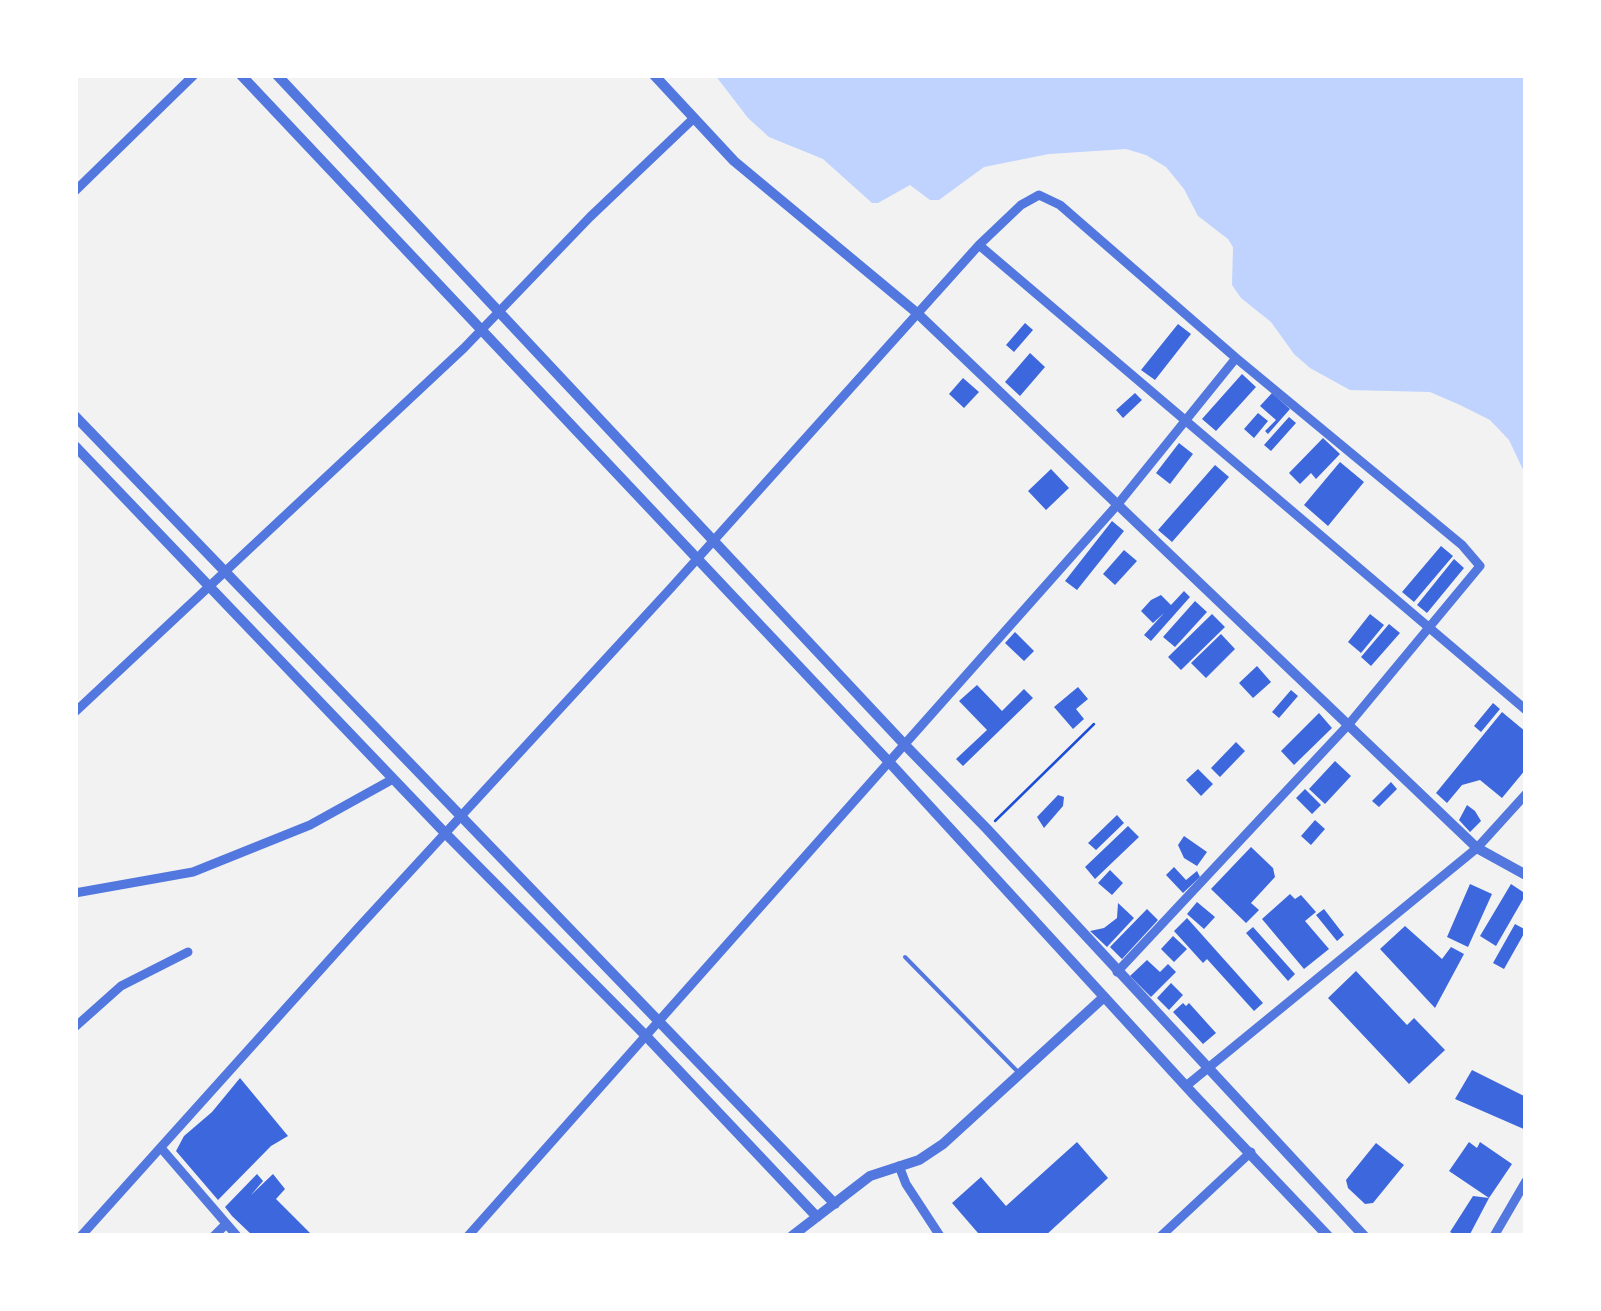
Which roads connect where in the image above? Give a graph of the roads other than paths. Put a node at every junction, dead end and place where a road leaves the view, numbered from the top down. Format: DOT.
graph roads {
  1 [pos="194,75"];
  2 [pos="240,75"];
  3 [pos="277,75"];
  4 [pos="654,75"];
  5 [pos="694,119"];
  6 [pos="75,192"];
  7 [pos="978,245"];
  8 [pos="501,311"];
  9 [pos="916,313"];
  10 [pos="480,330"];
  11 [pos="1236,358"];
  12 [pos="75,416"];
  13 [pos="1187,422"];
  14 [pos="75,446"];
  15 [pos="1118,504"];
  16 [pos="713,540"];
  17 [pos="696,560"];
  18 [pos="224,572"];
  19 [pos="208,588"];
  20 [pos="1428,629"];
  21 [pos="1526,710"];
  22 [pos="75,712"];
  23 [pos="1349,724"];
  24 [pos="905,745"];
  25 [pos="890,764"];
  26 [pos="393,779"];
  27 [pos="1526,794"];
  28 [pos="460,818"];
  29 [pos="446,834"];
  30 [pos="1477,848"];
  31 [pos="1526,875"];
  32 [pos="75,893"];
  33 [pos="188,952"];
  34 [pos="905,956"];
  35 [pos="1116,972"];
  36 [pos="1104,997"];
  37 [pos="660,1020"];
  38 [pos="75,1027"];
  39 [pos="646,1036"];
  40 [pos="1207,1067"];
  41 [pos="1020,1074"];
  42 [pos="1186,1086"];
  43 [pos="161,1148"];
  44 [pos="1251,1152"];
  45 [pos="899,1166"];
  46 [pos="1526,1180"];
  47 [pos="835,1204"];
  48 [pos="816,1217"];
  49 [pos="226,1224"];
  50 [pos="81,1236"];
  51 [pos="214,1236"];
  52 [pos="236,1236"];
  53 [pos="468,1236"];
  54 [pos="792,1236"];
  55 [pos="940,1236"];
  56 [pos="1161,1236"];
  57 [pos="1328,1236"];
  58 [pos="1364,1236"];
  59 [pos="1494,1236"];
  1 -- 6 [label="street"];
  2 -- 10 [label="street"];
  3 -- 8 [label="street"];
  4 -- 5 [label="street"];
  5 -- 8 [label="street"];
  5 -- 9 [label="street"];
  7 -- 9 [label="street"];
  7 -- 11 [label="street"];
  7 -- 13 [label="street"];
  8 -- 10 [label="street"];
  8 -- 16 [label="street"];
  9 -- 15 [label="street"];
  9 -- 16 [label="street"];
  10 -- 17 [label="street"];
  10 -- 18 [label="street"];
  11 -- 13 [label="street"];
  11 -- 20 [label="street"];
  12 -- 18 [label="street"];
  13 -- 15 [label="street"];
  13 -- 20 [label="street"];
  14 -- 19 [label="street"];
  15 -- 23 [label="street"];
  15 -- 24 [label="street"];
  16 -- 17 [label="street"];
  16 -- 24 [label="street"];
  17 -- 25 [label="street"];
  17 -- 28 [label="street"];
  18 -- 19 [label="street"];
  18 -- 28 [label="street"];
  19 -- 22 [label="street"];
  19 -- 26 [label="street"];
  20 -- 21 [label="street"];
  20 -- 23 [label="street"];
  23 -- 30 [label="street"];
  23 -- 35 [label="street"];
  24 -- 25 [label="street"];
  24 -- 35 [label="street"];
  25 -- 36 [label="street"];
  25 -- 37 [label="street"];
  26 -- 29 [label="street"];
  26 -- 32 [label="street"];
  27 -- 30 [label="street"];
  28 -- 29 [label="street"];
  28 -- 37 [label="street"];
  29 -- 39 [label="street"];
  29 -- 43 [label="street"];
  30 -- 31 [label="street"];
  30 -- 40 [label="street"];
  33 -- 38 [label="street"];
  34 -- 41 [label="lane"];
  35 -- 40 [label="street"];
  36 -- 41 [label="street"];
  36 -- 42 [label="street"];
  37 -- 39 [label="street"];
  37 -- 47 [label="street"];
  39 -- 48 [label="street"];
  39 -- 53 [label="street"];
  40 -- 42 [label="street"];
  40 -- 58 [label="street"];
  41 -- 45 [label="street"];
  42 -- 44 [label="street"];
  43 -- 49 [label="street"];
  43 -- 50 [label="street"];
  44 -- 56 [label="street"];
  44 -- 57 [label="street"];
  45 -- 47 [label="street"];
  45 -- 55 [label="street"];
  46 -- 59 [label="street"];
  47 -- 48 [label="street"];
  48 -- 54 [label="street"];
  49 -- 51 [label="street"];
  49 -- 52 [label="street"];
}
